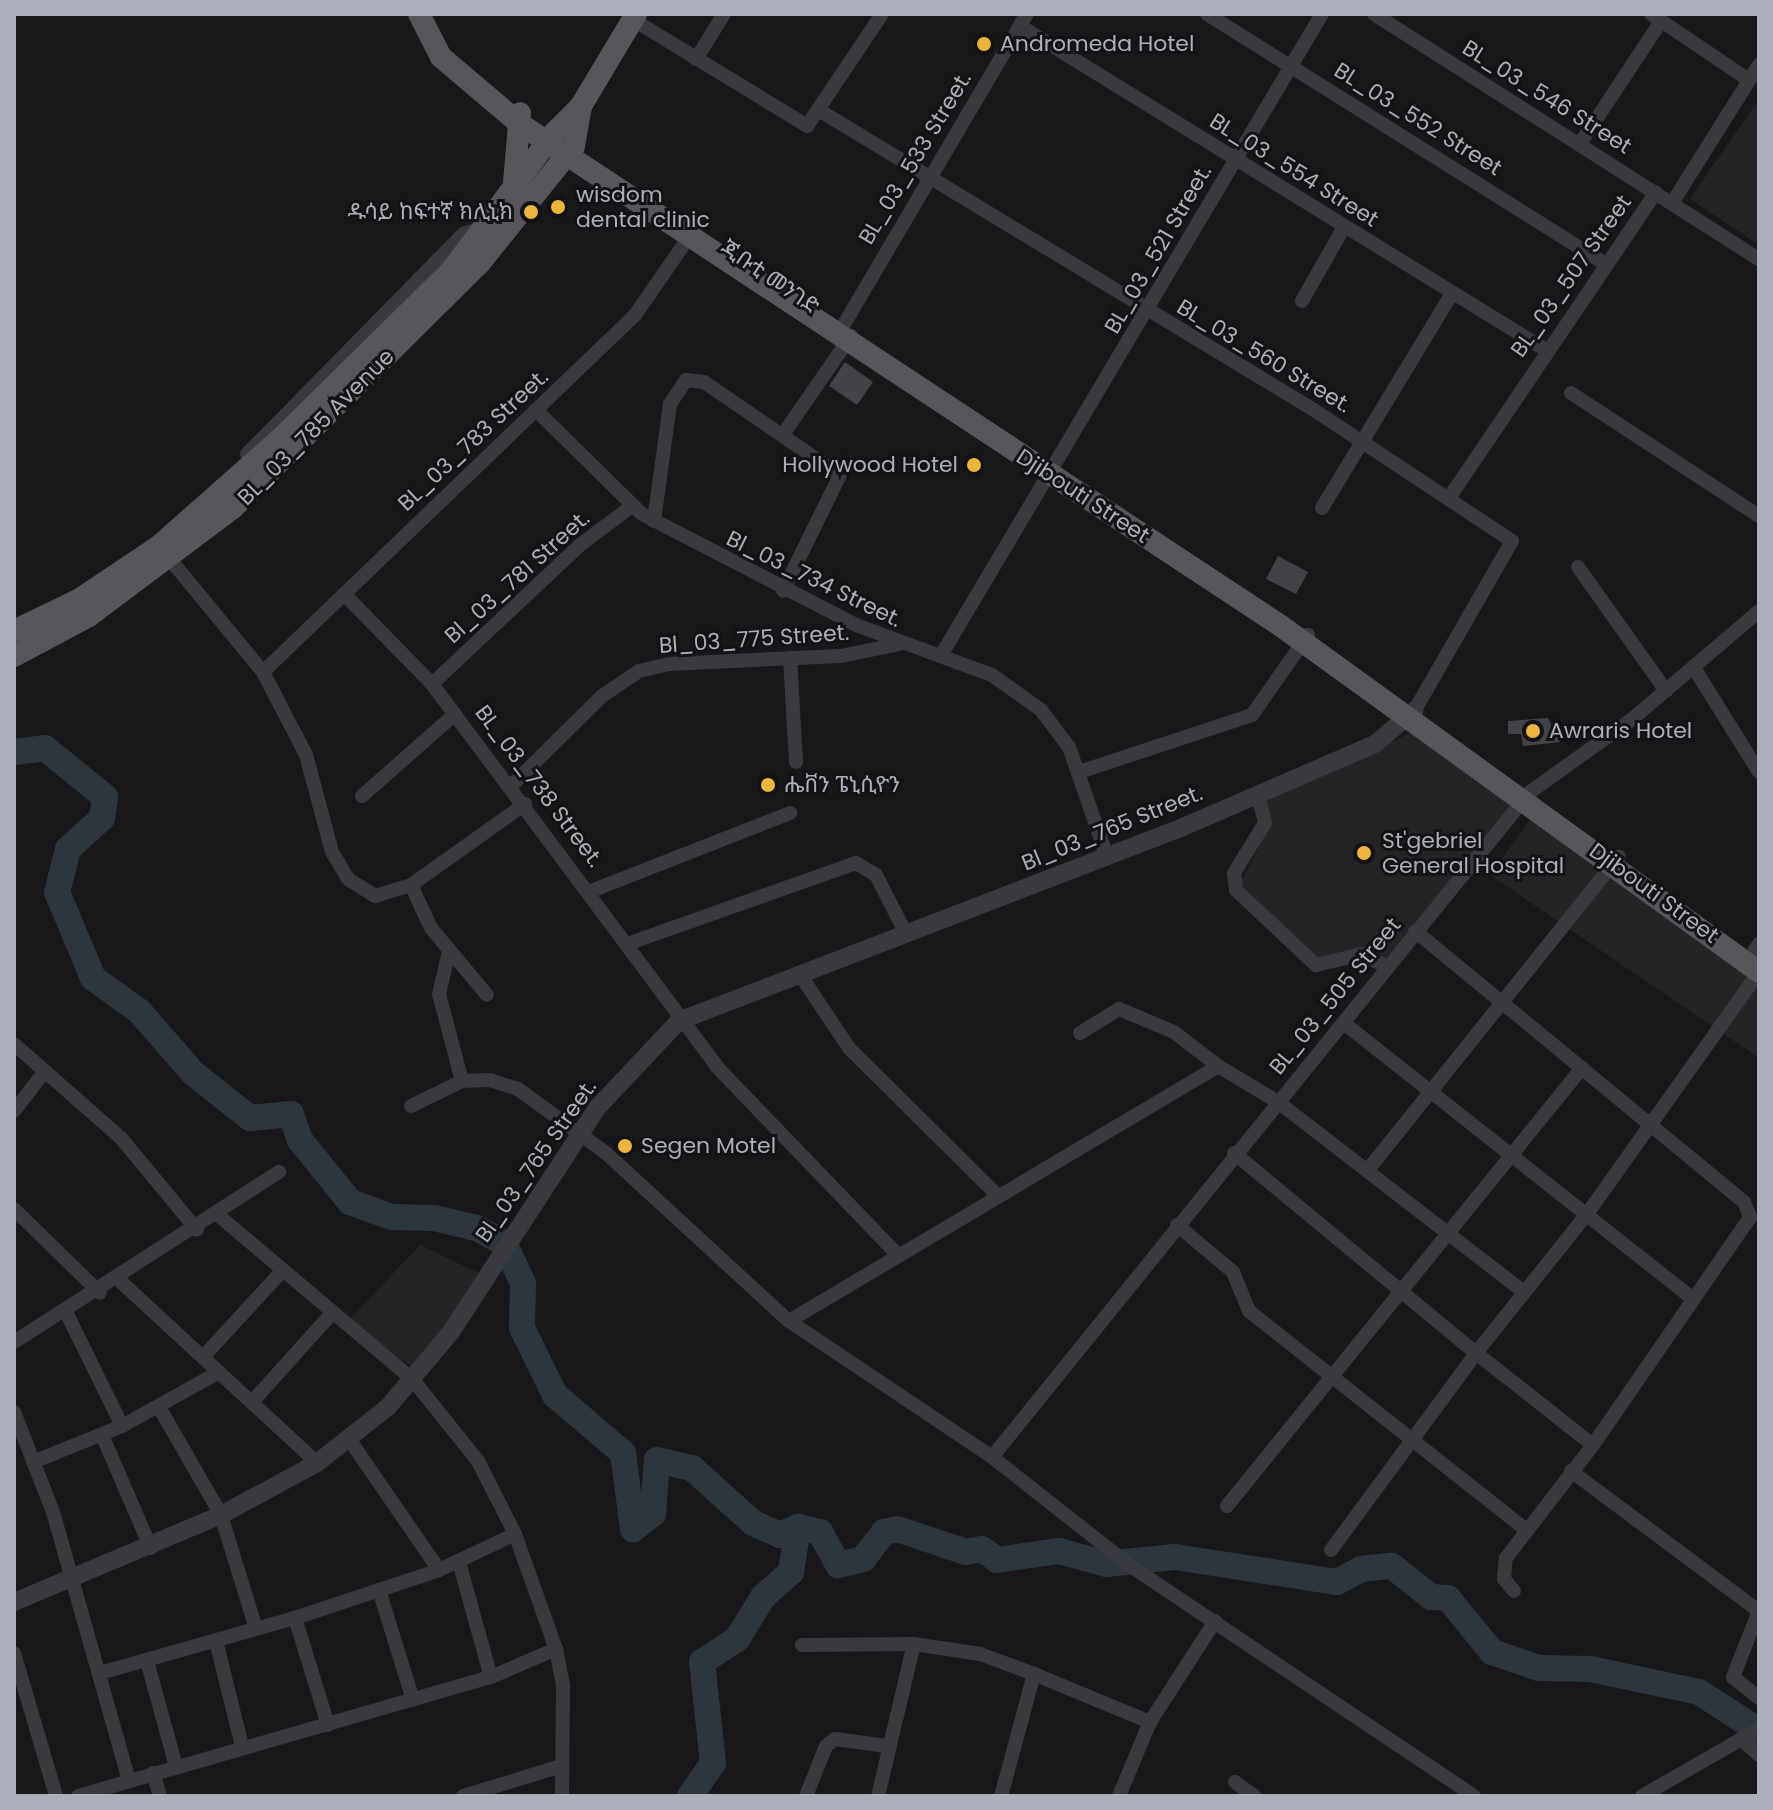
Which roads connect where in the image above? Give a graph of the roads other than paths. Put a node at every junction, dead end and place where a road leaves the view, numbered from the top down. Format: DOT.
graph roads {
  1 [pos="419,14"];
  2 [pos="427,14"];
  3 [pos="724,14"];
  4 [pos="882,14"];
  5 [pos="1207,14"];
  6 [pos="1322,14"];
  7 [pos="1374,14"];
  8 [pos="634,17"];
  9 [pos="1656,17"];
  10 [pos="1023,20"];
  11 [pos="696,59"];
  12 [pos="1759,65"];
  13 [pos="1291,66"];
  14 [pos="1749,80"];
  15 [pos="581,106"];
  16 [pos="822,112"];
  17 [pos="520,118"];
  18 [pos="550,138"];
  19 [pos="1580,144"];
  20 [pos="584,158"];
  21 [pos="1236,161"];
  22 [pos="927,178"];
  23 [pos="513,190"];
  24 [pos="1656,192"];
  25 [pos="1672,203"];
  26 [pos="1344,227"];
  27 [pos="694,231"];
  28 [pos="1759,259"];
  29 [pos="1604,263"];
  30 [pos="1452,293"];
  31 [pos="1302,301"];
  32 [pos="1147,312"];
  33 [pos="848,334"];
  34 [pos="1546,350"];
  35 [pos="1571,393"];
  36 [pos="536,410"];
  37 [pos="784,433"];
  38 [pos="1362,441"];
  39 [pos="1051,469"];
  40 [pos="1449,498"];
  41 [pos="632,506"];
  42 [pos="1322,508"];
  43 [pos="1759,516"];
  44 [pos="654,521"];
  45 [pos="165,553"];
  46 [pos="1578,567"];
  47 [pos="783,591"];
  48 [pos="344,594"];
  49 [pos="1759,611"];
  50 [pos="14,631"];
  51 [pos="1305,639"];
  52 [pos="899,644"];
  53 [pos="943,652"];
  54 [pos="14,656"];
  55 [pos="790,658"];
  56 [pos="1694,668"];
  57 [pos="263,672"];
  58 [pos="432,684"];
  59 [pos="1666,691"];
  60 [pos="455,714"];
  61 [pos="1411,714"];
  62 [pos="796,762"];
  63 [pos="1079,772"];
  64 [pos="1759,772"];
  65 [pos="511,786"];
  66 [pos="1258,795"];
  67 [pos="362,796"];
  68 [pos="1527,796"];
  69 [pos="525,804"];
  70 [pos="790,813"];
  71 [pos="1107,857"];
  72 [pos="1616,860"];
  73 [pos="411,885"];
  74 [pos="591,891"];
  75 [pos="1415,931"];
  76 [pos="905,932"];
  77 [pos="630,943"];
  78 [pos="449,952"];
  79 [pos="1758,958"];
  80 [pos="1388,967"];
  81 [pos="799,973"];
  82 [pos="487,995"];
  83 [pos="1504,1002"];
  84 [pos="679,1021"];
  85 [pos="1345,1024"];
  86 [pos="1080,1033"];
  87 [pos="14,1044"];
  88 [pos="1218,1066"];
  89 [pos="1582,1068"];
  90 [pos="45,1071"];
  91 [pos="462,1081"];
  92 [pos="1432,1090"];
  93 [pos="1278,1102"];
  94 [pos="411,1106"];
  95 [pos="14,1111"];
  96 [pos="1651,1127"];
  97 [pos="579,1135"];
  98 [pos="1234,1153"];
  99 [pos="1513,1153"];
  100 [pos="1367,1171"];
  101 [pos="279,1172"];
  102 [pos="995,1193"];
  103 [pos="14,1209"];
  104 [pos="1587,1214"];
  105 [pos="218,1215"];
  106 [pos="1177,1225"];
  107 [pos="197,1230"];
  108 [pos="1444,1233"];
  109 [pos="897,1254"];
  110 [pos="283,1270"];
  111 [pos="119,1280"];
  112 [pos="1399,1292"];
  113 [pos="1524,1292"];
  114 [pos="100,1293"];
  115 [pos="1691,1297"];
  116 [pos="66,1312"];
  117 [pos="333,1312"];
  118 [pos="789,1321"];
  119 [pos="14,1342"];
  120 [pos="1476,1353"];
  121 [pos="203,1357"];
  122 [pos="219,1372"];
  123 [pos="413,1380"];
  124 [pos="1330,1380"];
  125 [pos="252,1402"];
  126 [pos="159,1407"];
  127 [pos="14,1412"];
  128 [pos="122,1426"];
  129 [pos="102,1435"];
  130 [pos="349,1439"];
  131 [pos="1409,1443"];
  132 [pos="1593,1445"];
  133 [pos="992,1457"];
  134 [pos="33,1462"];
  135 [pos="317,1463"];
  136 [pos="1571,1471"];
  137 [pos="1227,1506"];
  138 [pos="221,1515"];
  139 [pos="1525,1529"];
  140 [pos="515,1534"];
  141 [pos="151,1548"];
  142 [pos="1331,1550"];
  143 [pos="459,1562"];
  144 [pos="439,1570"];
  145 [pos="73,1580"];
  146 [pos="379,1590"];
  147 [pos="1514,1591"];
  148 [pos="14,1602"];
  149 [pos="1758,1614"];
  150 [pos="295,1618"];
  151 [pos="1215,1621"];
  152 [pos="256,1629"];
  153 [pos="216,1641"];
  154 [pos="914,1644"];
  155 [pos="802,1645"];
  156 [pos="556,1649"];
  157 [pos="14,1653"];
  158 [pos="147,1661"];
  159 [pos="100,1673"];
  160 [pos="1034,1674"];
  161 [pos="491,1677"];
  162 [pos="1759,1698"];
  163 [pos="413,1700"];
  164 [pos="1150,1722"];
  165 [pos="328,1725"];
  166 [pos="1751,1734"];
  167 [pos="242,1746"];
  168 [pos="887,1746"];
  169 [pos="1759,1755"];
  170 [pos="176,1766"];
  171 [pos="562,1766"];
  172 [pos="153,1773"];
  173 [pos="129,1780"];
  174 [pos="1235,1782"];
  175 [pos="56,1796"];
  176 [pos="78,1796"];
  177 [pos="160,1796"];
  178 [pos="463,1796"];
  179 [pos="562,1796"];
  180 [pos="806,1796"];
  181 [pos="878,1796"];
  182 [pos="1001,1796"];
  183 [pos="1119,1796"];
  184 [pos="1254,1796"];
  185 [pos="1474,1796"];
  186 [pos="1642,1796"];
  1 -- 17 [label="main road"];
  2 -- 17 [label="main road"];
  3 -- 11 [label="street"];
  4 -- 16 [label="street"];
  5 -- 13 [label="street, BL_03_552 Street"];
  6 -- 13 [label="street, BL_03_521 Street."];
  7 -- 19 [label="street, BL_03_546 Street"];
  8 -- 11 [label="street"];
  8 -- 15 [label="main road"];
  9 -- 14 [label="street"];
  9 -- 19 [label="street"];
  10 -- 21 [label="street, BL_03_554 Street"];
  10 -- 22 [label="street, BL_03_533 Street."];
  11 -- 16 [label="street"];
  12 -- 14 [label="street"];
  13 -- 21 [label="street, BL_03_521 Street."];
  13 -- 29 [label="street, BL_03_552 Street"];
  14 -- 25 [label="street"];
  15 -- 18 [label="main road, BL_03_785 Avenue"];
  15 -- 20 [label="main road"];
  16 -- 22 [label="street, BL_03_560 Street."];
  17 -- 18 [label="main road"];
  17 -- 23 [label="main road"];
  18 -- 20 [label="main road"];
  18 -- 23 [label="main road, BL_03_785 Avenue"];
  19 -- 24 [label="street, BL_03_546 Street"];
  20 -- 27 [label="main road"];
  20 -- 45 [label="main road, BL_03_785 Avenue"];
  21 -- 26 [label="street, BL_03_554 Street"];
  21 -- 32 [label="street, BL_03_521 Street."];
  22 -- 32 [label="street, BL_03_560 Street."];
  22 -- 33 [label="street, BL_03_533 Street."];
  23 -- 45 [label="main road, BL_03_785 Avenue"];
  24 -- 25 [label="street, BL_03_507 Street"];
  24 -- 29 [label="street, BL_03_507 Street"];
  25 -- 28 [label="street"];
  26 -- 30 [label="street, BL_03_554 Street"];
  26 -- 31 [label="street"];
  27 -- 33 [label="main road"];
  27 -- 36 [label="street, BL_03_783 Street."];
  29 -- 34 [label="street, BL_03_507 Street"];
  30 -- 34 [label="street, BL_03_554 Street"];
  30 -- 38 [label="street"];
  32 -- 38 [label="street, BL_03_560 Street."];
  32 -- 39 [label="street, BL_03_521 Street."];
  33 -- 37 [label="street, BL_03_533 Street."];
  33 -- 39 [label="main road"];
  34 -- 40 [label="street, BL_03_507 Street"];
  35 -- 43 [label="street"];
  36 -- 41 [label="street, Bl_03_734 Street."];
  36 -- 48 [label="street, BL_03_783 Street."];
  37 -- 44 [label="street"];
  37 -- 47 [label="street"];
  38 -- 40 [label="street, BL_03_560 Street."];
  38 -- 42 [label="street"];
  39 -- 51 [label="main road, Djibouti Street"];
  39 -- 53 [label="street, BL_03_521 Street."];
  40 -- 61 [label="street, BL_03_560 Street."];
  41 -- 44 [label="street, Bl_03_734 Street."];
  41 -- 58 [label="street, Bl_03_781 Street."];
  44 -- 47 [label="street, Bl_03_734 Street."];
  45 -- 50 [label="main road, BL_03_785 Avenue"];
  45 -- 54 [label="main road, BL_03_785 Avenue"];
  45 -- 57 [label="street"];
  46 -- 59 [label="street"];
  47 -- 52 [label="street, Bl_03_734 Street."];
  48 -- 57 [label="street, BL_03_783 Street."];
  48 -- 58 [label="street, BL_03_738 Street."];
  49 -- 56 [label="street, BL_03_505 Street"];
  51 -- 61 [label="main road, Djibouti Street"];
  51 -- 63 [label="street"];
  52 -- 53 [label="street, Bl_03_734 Street."];
  52 -- 55 [label="street, Bl_03_775 Street."];
  53 -- 63 [label="street, Bl_03_734 Street."];
  55 -- 62 [label="street"];
  55 -- 65 [label="street, Bl_03_775 Street."];
  56 -- 59 [label="street, BL_03_505 Street"];
  56 -- 64 [label="street"];
  57 -- 73 [label="street"];
  58 -- 60 [label="street, BL_03_738 Street."];
  59 -- 68 [label="street, BL_03_505 Street"];
  60 -- 65 [label="street, BL_03_738 Street."];
  60 -- 67 [label="street"];
  61 -- 66 [label="street, Bl_03_765 Street."];
  61 -- 68 [label="main road, Djibouti Street"];
  63 -- 71 [label="street, Bl_03_734 Street."];
  65 -- 69 [label="street, BL_03_738 Street."];
  66 -- 71 [label="street, Bl_03_765 Street."];
  66 -- 80 [label="street"];
  68 -- 72 [label="main road, Djibouti Street"];
  68 -- 75 [label="street, BL_03_505 Street"];
  69 -- 73 [label="street"];
  69 -- 74 [label="street, BL_03_738 Street."];
  70 -- 74 [label="street"];
  71 -- 76 [label="street, Bl_03_765 Street."];
  72 -- 79 [label="main road, Djibouti Street"];
  72 -- 83 [label="street"];
  73 -- 78 [label="street"];
  74 -- 77 [label="street, BL_03_738 Street."];
  75 -- 80 [label="street, BL_03_505 Street"];
  75 -- 83 [label="street"];
  76 -- 77 [label="street"];
  76 -- 81 [label="street, Bl_03_765 Street."];
  77 -- 84 [label="street, BL_03_738 Street."];
  78 -- 82 [label="street"];
  78 -- 91 [label="street"];
  79 -- 96 [label="street"];
  80 -- 85 [label="street, BL_03_505 Street"];
  81 -- 84 [label="street, Bl_03_765 Street."];
  81 -- 102 [label="street"];
  83 -- 89 [label="street"];
  83 -- 92 [label="street"];
  84 -- 97 [label="street, Bl_03_765 Street."];
  84 -- 109 [label="street, BL_03_738 Street."];
  85 -- 92 [label="street"];
  85 -- 93 [label="street, BL_03_505 Street"];
  86 -- 88 [label="street"];
  87 -- 90 [label="street"];
  88 -- 93 [label="street"];
  88 -- 102 [label="street"];
  89 -- 96 [label="street"];
  89 -- 99 [label="street"];
  90 -- 95 [label="street"];
  90 -- 107 [label="street"];
  91 -- 94 [label="street"];
  91 -- 97 [label="street"];
  92 -- 99 [label="street"];
  92 -- 100 [label="street"];
  93 -- 98 [label="street, BL_03_505 Street"];
  93 -- 100 [label="street"];
  96 -- 104 [label="street"];
  96 -- 115 [label="street"];
  97 -- 118 [label="street"];
  97 -- 123 [label="street, Bl_03_765 Street."];
  98 -- 106 [label="street, BL_03_505 Street"];
  98 -- 112 [label="street"];
  99 -- 104 [label="street"];
  99 -- 108 [label="street"];
  100 -- 108 [label="street"];
  101 -- 105 [label="street"];
  102 -- 109 [label="street"];
  103 -- 114 [label="street"];
  104 -- 113 [label="street"];
  104 -- 115 [label="street"];
  105 -- 107 [label="street"];
  105 -- 110 [label="street"];
  106 -- 124 [label="street"];
  106 -- 133 [label="street, BL_03_505 Street"];
  107 -- 111 [label="street"];
  108 -- 112 [label="street"];
  108 -- 113 [label="street"];
  109 -- 118 [label="street"];
  110 -- 117 [label="street"];
  110 -- 121 [label="street"];
  111 -- 114 [label="street"];
  111 -- 121 [label="street"];
  112 -- 120 [label="street"];
  112 -- 124 [label="street"];
  113 -- 120 [label="street"];
  114 -- 116 [label="street"];
  115 -- 132 [label="street"];
  116 -- 119 [label="street"];
  116 -- 128 [label="street"];
  117 -- 123 [label="street"];
  117 -- 125 [label="street"];
  118 -- 133 [label="street"];
  120 -- 131 [label="street"];
  120 -- 132 [label="street"];
  121 -- 122 [label="street"];
  122 -- 125 [label="street"];
  122 -- 126 [label="street"];
  123 -- 130 [label="street, Bl_03_765 Street."];
  123 -- 140 [label="street"];
  124 -- 131 [label="street"];
  124 -- 137 [label="street"];
  125 -- 135 [label="street"];
  126 -- 128 [label="street"];
  126 -- 138 [label="street"];
  127 -- 134 [label="street"];
  128 -- 129 [label="street"];
  129 -- 134 [label="street"];
  129 -- 141 [label="street"];
  130 -- 135 [label="street, Bl_03_765 Street."];
  130 -- 144 [label="street"];
  131 -- 139 [label="street"];
  131 -- 142 [label="street"];
  132 -- 136 [label="street"];
  133 -- 151 [label="street"];
  134 -- 145 [label="street"];
  135 -- 138 [label="street, Bl_03_765 Street."];
  136 -- 139 [label="street"];
  136 -- 149 [label="street"];
  138 -- 141 [label="street, Bl_03_765 Street."];
  138 -- 152 [label="street"];
  139 -- 147 [label="street"];
  140 -- 143 [label="street"];
  140 -- 156 [label="street"];
  141 -- 145 [label="street, Bl_03_765 Street."];
  143 -- 144 [label="street"];
  143 -- 161 [label="street"];
  144 -- 146 [label="street"];
  145 -- 148 [label="street, Bl_03_765 Street."];
  145 -- 159 [label="street"];
  146 -- 150 [label="street"];
  146 -- 163 [label="street"];
  149 -- 162 [label="street"];
  150 -- 152 [label="street"];
  150 -- 165 [label="street"];
  151 -- 164 [label="street"];
  151 -- 185 [label="street"];
  152 -- 153 [label="street"];
  153 -- 158 [label="street"];
  153 -- 167 [label="street"];
  154 -- 155 [label="street"];
  154 -- 160 [label="street"];
  154 -- 168 [label="street"];
  156 -- 161 [label="street"];
  156 -- 171 [label="street"];
  157 -- 175 [label="street"];
  158 -- 159 [label="street"];
  158 -- 170 [label="street"];
  159 -- 173 [label="street"];
  160 -- 164 [label="street"];
  160 -- 182 [label="street"];
  161 -- 163 [label="street"];
  163 -- 165 [label="street"];
  164 -- 183 [label="street"];
  165 -- 167 [label="street"];
  166 -- 169 [label="street"];
  166 -- 186 [label="street"];
  167 -- 170 [label="street"];
  168 -- 180 [label="street"];
  168 -- 181 [label="street"];
  170 -- 172 [label="street"];
  171 -- 178 [label="street"];
  171 -- 179 [label="street"];
  172 -- 173 [label="street"];
  172 -- 177 [label="street"];
  173 -- 176 [label="street"];
  174 -- 184 [label="street"];
}
